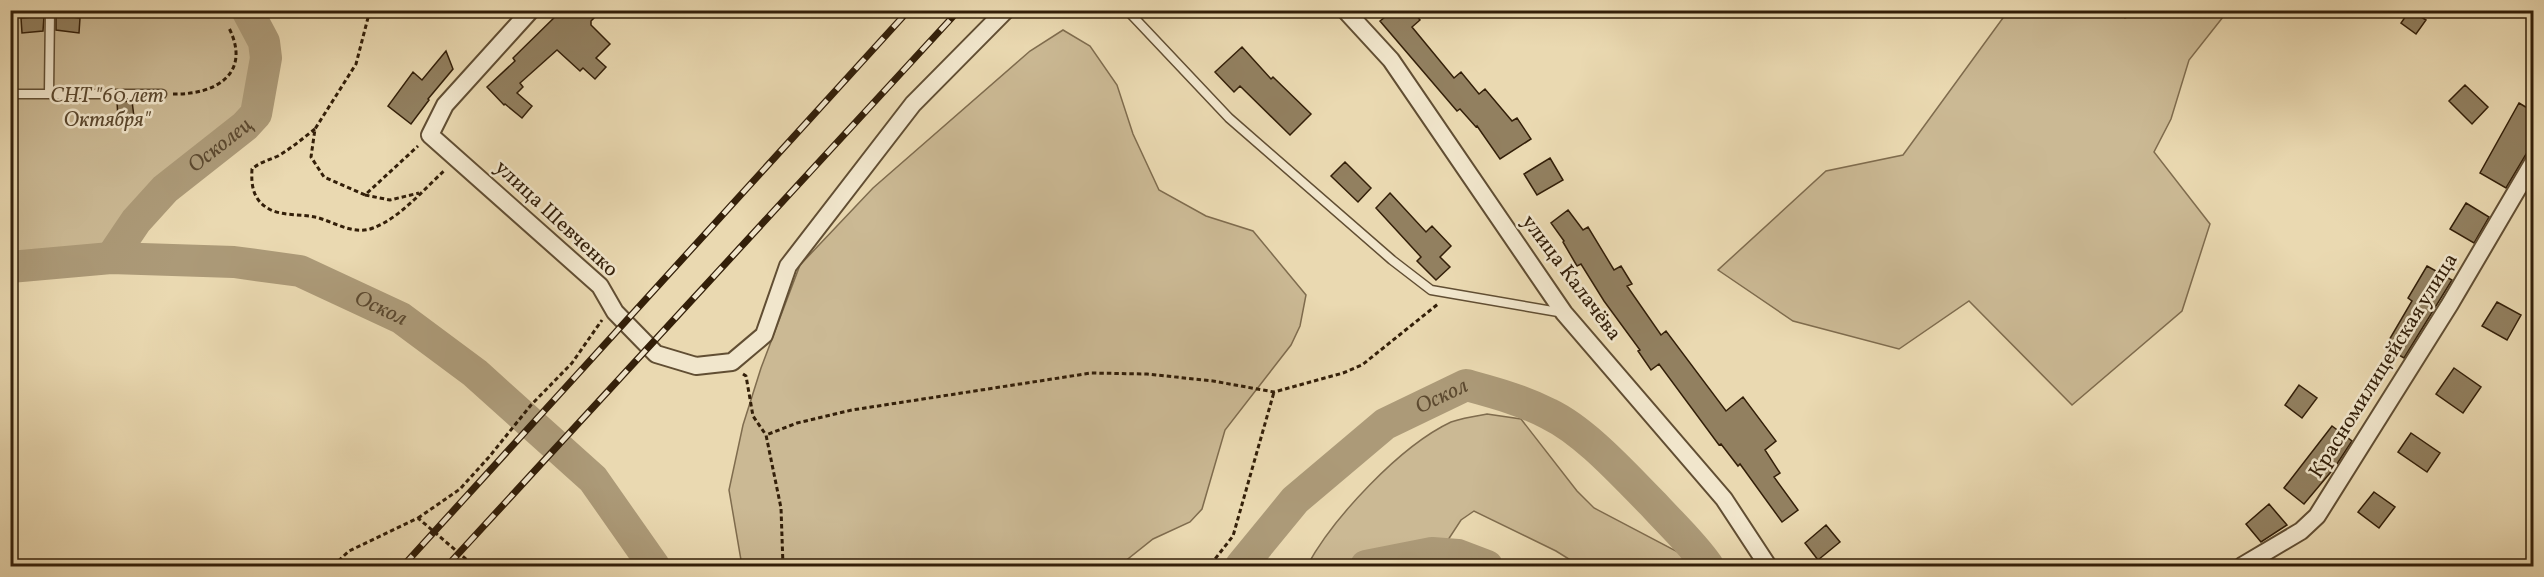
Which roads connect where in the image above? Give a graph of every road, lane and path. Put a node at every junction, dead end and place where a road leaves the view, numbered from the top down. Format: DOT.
graph roads {
  1 [pos="50,10"];
  2 [pos="370,10"];
  3 [pos="531,10"];
  4 [pos="1006,10"];
  5 [pos="1127,10"];
  6 [pos="1345,10"];
  7 [pos="229,28"];
  8 [pos="49,93"];
  9 [pos="10,94"];
  10 [pos="162,94"];
  11 [pos="315,129"];
  12 [pos="430,135"];
  13 [pos="458,160"];
  14 [pos="2534,161"];
  15 [pos="421,192"];
  16 [pos="365,195"];
  17 [pos="1452,294"];
  18 [pos="611,306"];
  19 [pos="1564,313"];
  20 [pos="732,362"];
  21 [pos="1274,392"];
  22 [pos="766,435"];
  23 [pos="418,518"];
  24 [pos="333,567"];
  25 [pos="474,567"];
  26 [pos="783,567"];
  27 [pos="1214,567"];
  28 [pos="1768,567"];
  29 [pos="2242,567"];
  1 -- 8 [label="lane"];
  2 -- 11 [label="path"];
  3 -- 12 [label="street"];
  4 -- 20 [label="street"];
  5 -- 17 [label="lane"];
  6 -- 19 [label="street, улица Калачёва"];
  7 -- 10 [label="path"];
  8 -- 9 [label="lane"];
  8 -- 10 [label="lane"];
  11 -- 15 [label="path"];
  11 -- 16 [label="path"];
  12 -- 13 [label="street, улица Шевченко"];
  12 -- 16 [label="path"];
  13 -- 15 [label="path"];
  13 -- 18 [label="street, улица Шевченко"];
  14 -- 29 [label="street, Красномилицейская улица"];
  15 -- 16 [label="path"];
  17 -- 19 [label="lane"];
  17 -- 21 [label="path"];
  18 -- 20 [label="street, улица Шевченко"];
  18 -- 23 [label="path"];
  19 -- 28 [label="street, улица Калачёва"];
  20 -- 22 [label="path"];
  21 -- 22 [label="path"];
  21 -- 27 [label="path"];
  22 -- 26 [label="path"];
  23 -- 24 [label="path"];
  23 -- 25 [label="path"];
}
